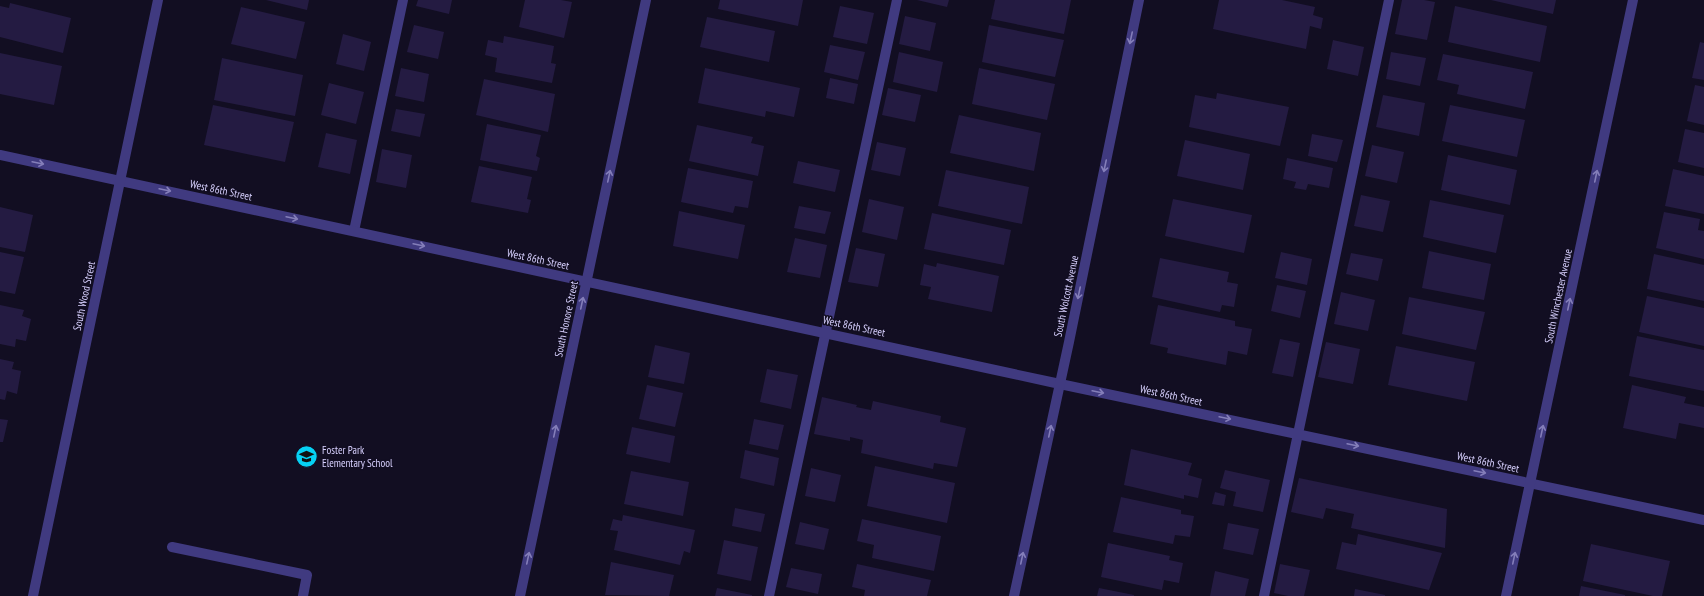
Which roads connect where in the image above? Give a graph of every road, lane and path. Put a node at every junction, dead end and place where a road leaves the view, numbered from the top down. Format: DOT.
graph roads {
  1 [pos="158,0"];
  2 [pos="403,0"];
  3 [pos="646,0"];
  4 [pos="896,0"];
  5 [pos="1139,0"];
  6 [pos="1389,0"];
  7 [pos="1633,0"];
  8 [pos="0,155"];
  9 [pos="121,180"];
  10 [pos="354,231"];
  11 [pos="586,281"];
  12 [pos="825,332"];
  13 [pos="1060,384"];
  14 [pos="1298,434"];
  15 [pos="1530,483"];
  16 [pos="1704,520"];
  17 [pos="172,547"];
  18 [pos="33,596"];
  19 [pos="302,596"];
  20 [pos="520,596"];
  21 [pos="769,596"];
  22 [pos="1014,596"];
  23 [pos="1264,596"];
  24 [pos="1506,596"];
  1 -- 9 [label="street, South Wood Street"];
  2 -- 10 [label="street"];
  11 -- 3 [label="street, South Honore Street, one-way"];
  4 -- 12 [label="street"];
  5 -- 13 [label="street, South Wolcott Avenue, one-way"];
  6 -- 14 [label="street"];
  15 -- 7 [label="street, South Winchester Avenue, one-way"];
  8 -- 9 [label="street, West 86th Street, one-way"];
  9 -- 10 [label="street, West 86th Street, one-way"];
  9 -- 18 [label="street, South Wood Street"];
  10 -- 11 [label="street, West 86th Street, one-way"];
  11 -- 12 [label="street, West 86th Street"];
  20 -- 11 [label="street, South Honore Street, one-way"];
  12 -- 13 [label="street, West 86th Street"];
  12 -- 21 [label="street"];
  13 -- 14 [label="street, West 86th Street, one-way"];
  22 -- 13 [label="street, South Wolcott Avenue, one-way"];
  14 -- 15 [label="street, West 86th Street, one-way"];
  14 -- 23 [label="street"];
  15 -- 16 [label="street, West 86th Street"];
  24 -- 15 [label="street, South Winchester Avenue, one-way"];
  17 -- 19 [label="street"];
}
